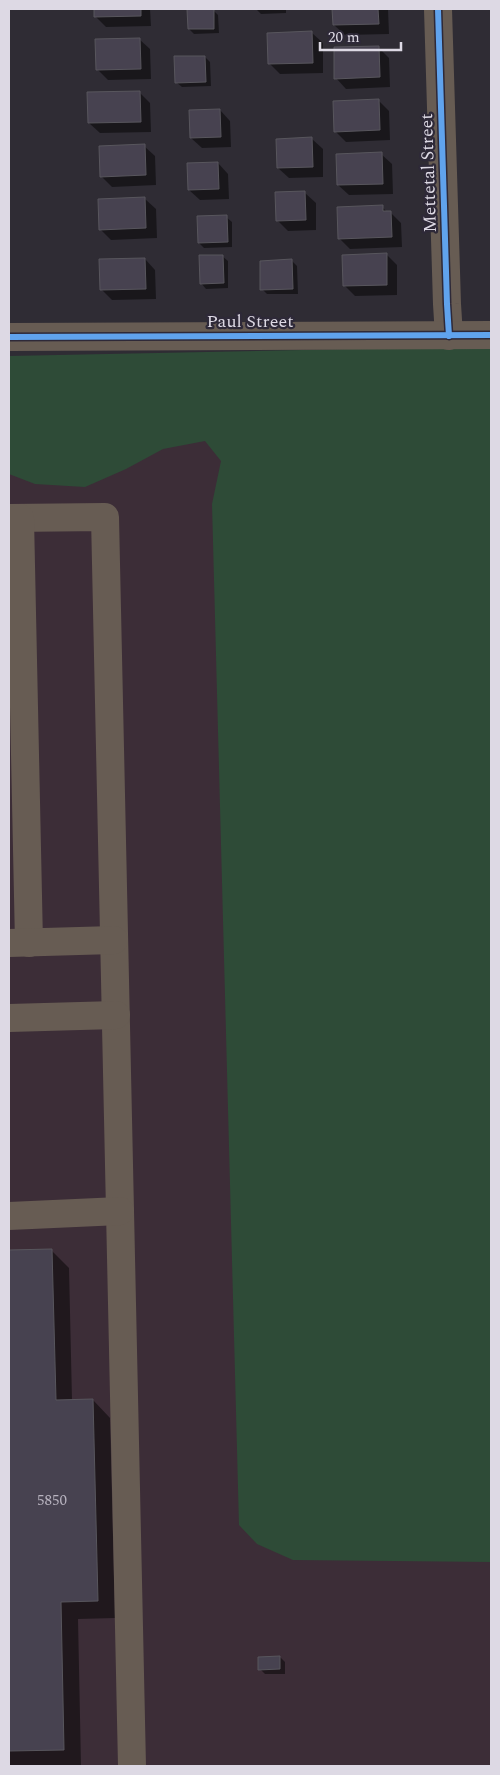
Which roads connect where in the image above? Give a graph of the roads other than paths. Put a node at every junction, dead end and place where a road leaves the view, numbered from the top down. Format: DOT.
graph roads {
  1 [pos="438,9"];
  2 [pos="9,333"];
  3 [pos="491,335"];
  4 [pos="449,336"];
  5 [pos="9,337"];
  6 [pos="14,518"];
  7 [pos="114,940"];
  8 [pos="19,943"];
  9 [pos="116,1015"];
  10 [pos="9,1018"];
  11 [pos="9,1209"];
  12 [pos="120,1210"];
  13 [pos="132,1766"];
  1 -- 4 [label="street, Mettetal Street"];
  2 -- 5 [label="street"];
  3 -- 4 [label="street, Paul Street"];
  4 -- 5 [label="street, Paul Street"];
  6 -- 7 [label="street"];
  6 -- 8 [label="street"];
  7 -- 8 [label="street"];
  7 -- 9 [label="street"];
  9 -- 10 [label="street"];
  9 -- 12 [label="street"];
  11 -- 12 [label="street"];
  12 -- 13 [label="street"];
}
